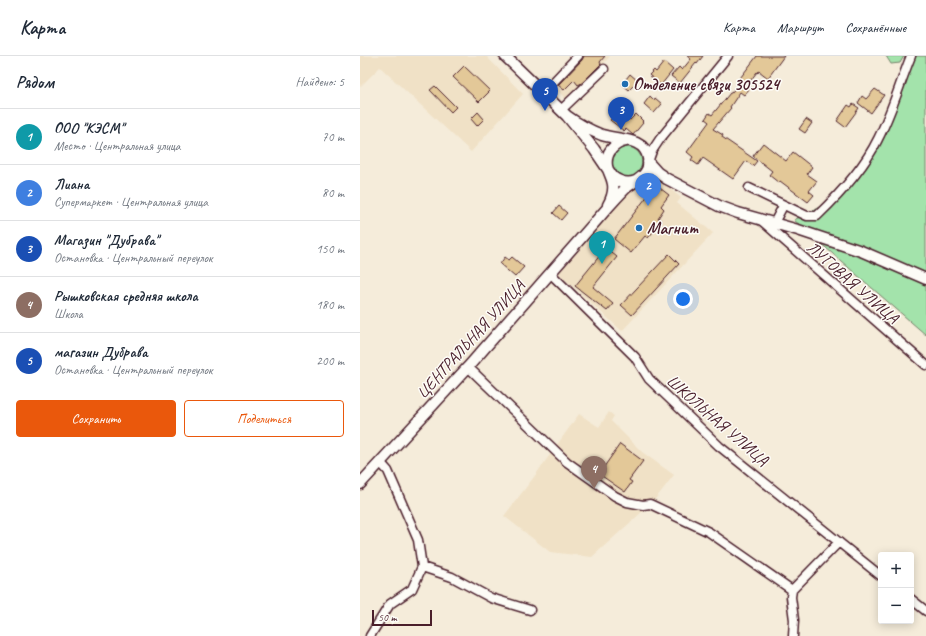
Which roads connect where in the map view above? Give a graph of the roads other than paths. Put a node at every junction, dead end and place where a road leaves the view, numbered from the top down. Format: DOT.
graph roads {
  1 [pos="506,56"];
  2 [pos="578,56"];
  3 [pos="728,56"];
  4 [pos="912,56"];
  5 [pos="604,69"];
  6 [pos="543,93"];
  7 [pos="564,113"];
  8 [pos="660,139"];
  9 [pos="627,141"];
  10 [pos="640,144"];
  11 [pos="648,162"];
  12 [pos="608,170"];
  13 [pos="667,179"];
  14 [pos="635,182"];
  15 [pos="749,188"];
  16 [pos="783,206"];
  17 [pos="603,213"];
  18 [pos="762,220"];
  19 [pos="774,223"];
  20 [pos="550,273"];
  21 [pos="926,279"];
  22 [pos="926,365"];
  23 [pos="468,367"];
  24 [pos="380,462"];
  25 [pos="360,484"];
  26 [pos="839,542"];
  27 [pos="422,567"];
  28 [pos="878,574"];
  29 [pos="792,590"];
  30 [pos="914,601"];
  31 [pos="530,610"];
  32 [pos="926,611"];
  33 [pos="370,636"];
  34 [pos="793,636"];
  1 -- 6 [label="main road"];
  2 -- 6 [label="street"];
  3 -- 8 [label="street"];
  4 -- 16 [label="street"];
  5 -- 7 [label="street"];
  6 -- 7 [label="main road"];
  7 -- 9 [label="main road"];
  7 -- 12 [label="main road"];
  8 -- 10 [label="street"];
  8 -- 11 [label="street"];
  9 -- 10 [label="main road"];
  9 -- 12 [label="main road"];
  10 -- 11 [label="main road"];
  11 -- 13 [label="main road"];
  11 -- 14 [label="main road"];
  12 -- 14 [label="main road"];
  12 -- 17 [label="main road"];
  13 -- 14 [label="main road"];
  13 -- 18 [label="main road"];
  14 -- 17 [label="main road"];
  15 -- 16 [label="street"];
  16 -- 19 [label="street"];
  17 -- 20 [label="main road, ЦЕНТРАЛЬНАЯ УЛИЦА"];
  18 -- 19 [label="main road"];
  18 -- 22 [label="street, ЛУГОВАЯ УЛИЦА"];
  19 -- 21 [label="main road"];
  20 -- 23 [label="main road, ЦЕНТРАЛЬНАЯ УЛИЦА"];
  20 -- 26 [label="street, ШКОЛЬНАЯ УЛИЦА"];
  23 -- 24 [label="main road, ЦЕНТРАЛЬНАЯ УЛИЦА"];
  23 -- 29 [label="street"];
  24 -- 25 [label="main road, ЦЕНТРАЛЬНАЯ УЛИЦА"];
  24 -- 27 [label="street"];
  26 -- 28 [label="street, ШКОЛЬНАЯ УЛИЦА"];
  26 -- 29 [label="street"];
  27 -- 31 [label="street"];
  27 -- 33 [label="street"];
  29 -- 34 [label="street"];
  30 -- 32 [label="street"];
}
